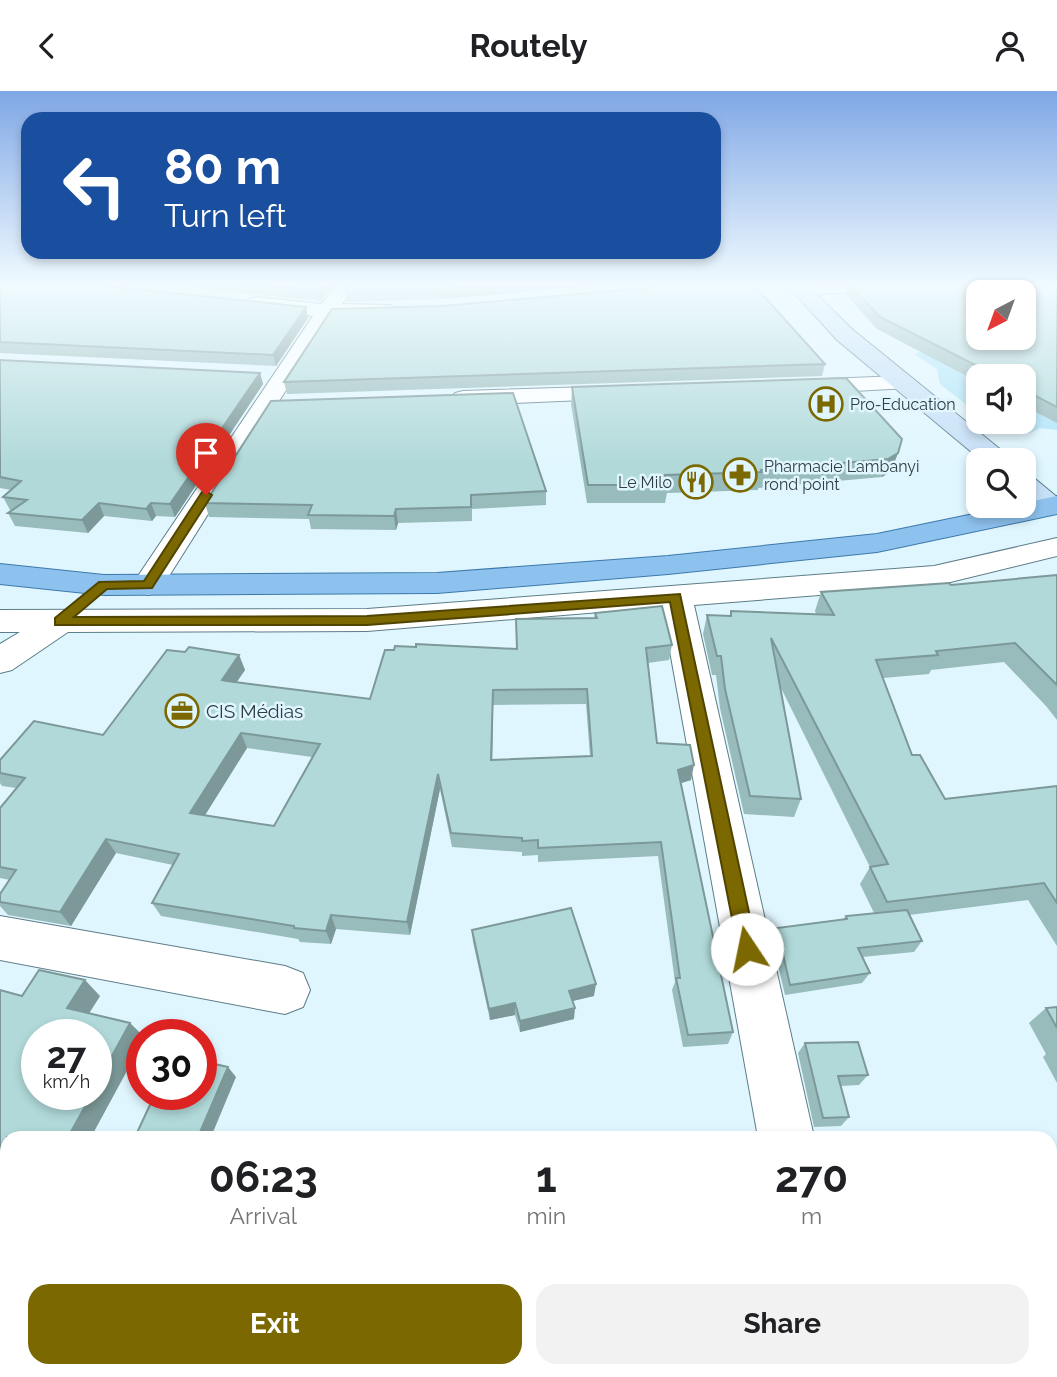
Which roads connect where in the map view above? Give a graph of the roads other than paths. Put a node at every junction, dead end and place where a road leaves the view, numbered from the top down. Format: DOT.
graph roads {
  1 [pos="303,345"];
  2 [pos="857,345"];
  3 [pos="256,375"];
  4 [pos="283,376"];
  5 [pos="901,383"];
  6 [pos="776,387"];
  7 [pos="652,391"];
  8 [pos="444,398"];
  9 [pos="293,404"];
  10 [pos="265,405"];
  11 [pos="982,448"];
  12 [pos="1036,493"];
  13 [pos="1054,506"];
  14 [pos="1057,547"];
  15 [pos="0,574"];
  16 [pos="104,585"];
  17 [pos="148,585"];
  18 [pos="676,597"];
  19 [pos="0,621"];
  20 [pos="60,622"];
  21 [pos="0,661"];
  22 [pos="0,938"];
  23 [pos="285,990"];
  24 [pos="785,1131"];
  1 -- 4 [label="street"];
  2 -- 5 [label="main road"];
  3 -- 4 [label="street"];
  4 -- 10 [label="street"];
  5 -- 6 [label="street"];
  5 -- 11 [label="main road"];
  7 -- 8 [label="street"];
  9 -- 10 [label="street"];
  10 -- 17 [label="street"];
  12 -- 13 [label="main road"];
  13 -- 17 [label="main road"];
  14 -- 18 [label="street"];
  15 -- 16 [label="main road"];
  16 -- 17 [label="main road"];
  16 -- 20 [label="street"];
  18 -- 20 [label="street"];
  18 -- 24 [label="street"];
  19 -- 20 [label="street"];
  20 -- 21 [label="street"];
  22 -- 23 [label="street"];
}
